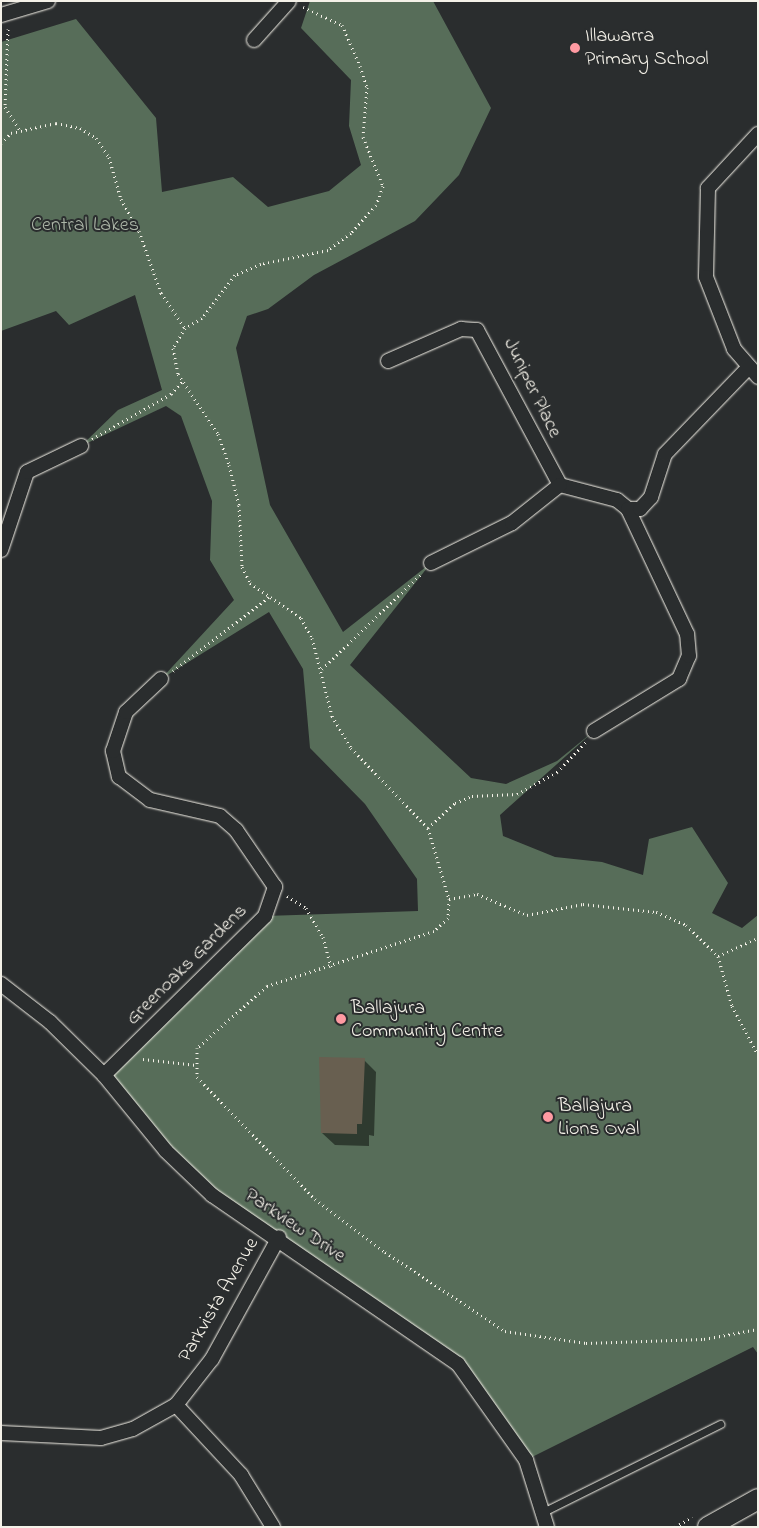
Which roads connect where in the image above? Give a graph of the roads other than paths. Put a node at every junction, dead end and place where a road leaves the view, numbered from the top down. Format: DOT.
graph roads {
  1 [pos="48,1"];
  2 [pos="289,1"];
  3 [pos="5,14"];
  4 [pos="254,40"];
  5 [pos="758,134"];
  6 [pos="388,361"];
  7 [pos="754,372"];
  8 [pos="81,446"];
  9 [pos="560,486"];
  10 [pos="628,509"];
  11 [pos="1,550"];
  12 [pos="431,563"];
  13 [pos="161,679"];
  14 [pos="594,731"];
  15 [pos="1,984"];
  16 [pos="104,1075"];
  17 [pos="278,1237"];
  18 [pos="176,1405"];
  19 [pos="720,1424"];
  20 [pos="1,1433"];
  21 [pos="758,1499"];
  22 [pos="543,1512"];
  23 [pos="273,1527"];
  24 [pos="547,1527"];
  25 [pos="553,1527"];
  26 [pos="708,1527"];
  1 -- 3 [label="street"];
  2 -- 4 [label="street"];
  5 -- 7 [label="street"];
  6 -- 9 [label="street, Juniper Place"];
  7 -- 10 [label="street"];
  8 -- 11 [label="street"];
  9 -- 10 [label="street"];
  9 -- 12 [label="street"];
  10 -- 14 [label="street"];
  13 -- 16 [label="street, Greenoaks Gardens"];
  15 -- 16 [label="street, Parkview Drive"];
  16 -- 17 [label="street, Parkview Drive"];
  17 -- 18 [label="street, Parkvista Avenue"];
  17 -- 22 [label="street, Parkview Drive"];
  18 -- 20 [label="street, Parkvista Avenue"];
  18 -- 23 [label="street"];
  19 -- 22 [label="lane"];
  21 -- 26 [label="main road"];
  22 -- 24 [label="street, Parkview Drive"];
  22 -- 25 [label="street, Parkview Drive"];
}
